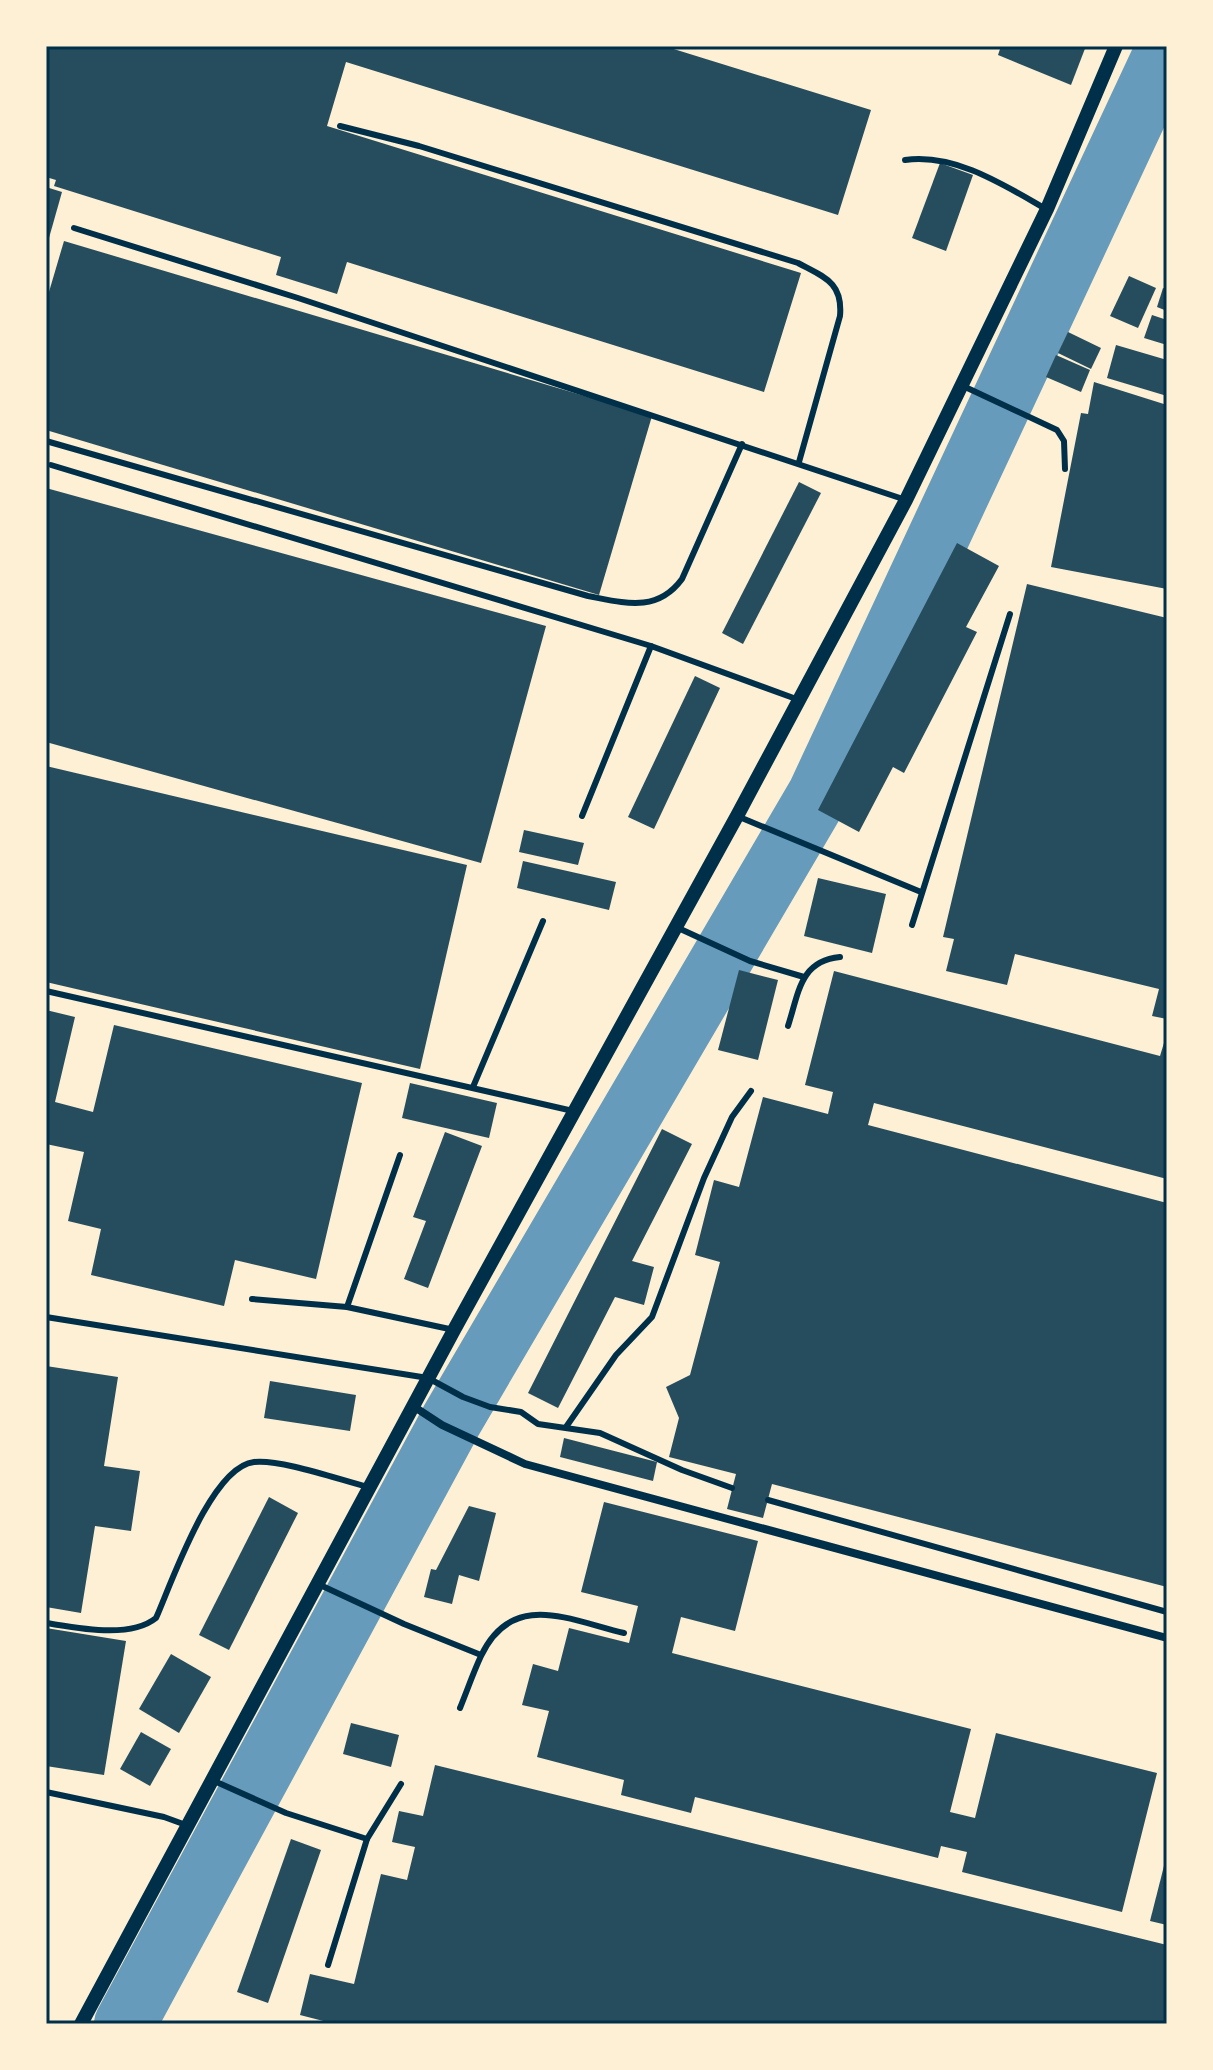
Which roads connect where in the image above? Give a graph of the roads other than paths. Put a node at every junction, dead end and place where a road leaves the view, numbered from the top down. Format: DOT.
graph roads {
  1 [pos="1116,46"];
  2 [pos="340,126"];
  3 [pos="905,160"];
  4 [pos="1047,209"];
  5 [pos="74,228"];
  6 [pos="963,386"];
  7 [pos="46,441"];
  8 [pos="742,444"];
  9 [pos="799,462"];
  10 [pos="51,465"];
  11 [pos="1065,469"];
  12 [pos="906,500"];
  13 [pos="1010,614"];
  14 [pos="651,646"];
  15 [pos="799,700"];
  16 [pos="582,816"];
  17 [pos="737,816"];
  18 [pos="921,892"];
  19 [pos="543,921"];
  20 [pos="912,925"];
  21 [pos="676,927"];
  22 [pos="840,957"];
  23 [pos="804,977"];
  24 [pos="46,991"];
  25 [pos="788,1026"];
  26 [pos="473,1087"];
  27 [pos="751,1091"];
  28 [pos="575,1111"];
  29 [pos="400,1155"];
  30 [pos="252,1299"];
  31 [pos="347,1307"];
  32 [pos="46,1317"];
  33 [pos="454,1330"];
  34 [pos="428,1378"];
  35 [pos="413,1406"];
  36 [pos="566,1427"];
  37 [pos="370,1488"];
  38 [pos="732,1488"];
  39 [pos="768,1500"];
  40 [pos="318,1584"];
  41 [pos="1167,1612"];
  42 [pos="46,1623"];
  43 [pos="624,1633"];
  44 [pos="1167,1638"];
  45 [pos="481,1655"];
  46 [pos="460,1708"];
  47 [pos="212,1780"];
  48 [pos="401,1784"];
  49 [pos="46,1792"];
  50 [pos="186,1825"];
  51 [pos="367,1839"];
  52 [pos="328,1965"];
  53 [pos="81,2024"];
  1 -- 4 [label="street"];
  2 -- 9 [label="lane"];
  3 -- 4 [label="lane"];
  4 -- 6 [label="street"];
  5 -- 8 [label="lane"];
  6 -- 11 [label="lane"];
  6 -- 12 [label="street"];
  7 -- 8 [label="lane"];
  8 -- 9 [label="lane"];
  9 -- 12 [label="lane"];
  10 -- 14 [label="lane"];
  12 -- 15 [label="street"];
  13 -- 18 [label="lane"];
  14 -- 15 [label="lane"];
  14 -- 16 [label="lane"];
  15 -- 17 [label="street"];
  17 -- 18 [label="lane"];
  17 -- 21 [label="street"];
  18 -- 20 [label="lane"];
  19 -- 26 [label="lane"];
  21 -- 23 [label="lane"];
  21 -- 28 [label="street"];
  22 -- 23 [label="lane"];
  23 -- 25 [label="lane"];
  24 -- 26 [label="lane"];
  26 -- 28 [label="lane"];
  27 -- 36 [label="lane"];
  28 -- 33 [label="street"];
  29 -- 31 [label="lane"];
  30 -- 31 [label="lane"];
  31 -- 33 [label="lane"];
  32 -- 34 [label="lane"];
  33 -- 34 [label="street"];
  34 -- 35 [label="street"];
  34 -- 36 [label="lane"];
  35 -- 37 [label="street"];
  35 -- 44 [label="street"];
  36 -- 38 [label="lane"];
  37 -- 40 [label="street"];
  37 -- 42 [label="lane"];
  39 -- 41 [label="lane"];
  40 -- 45 [label="lane"];
  40 -- 47 [label="street"];
  43 -- 45 [label="lane"];
  45 -- 46 [label="lane"];
  47 -- 50 [label="street"];
  47 -- 51 [label="lane"];
  48 -- 51 [label="lane"];
  49 -- 50 [label="lane"];
  50 -- 53 [label="street"];
  51 -- 52 [label="lane"];
}
